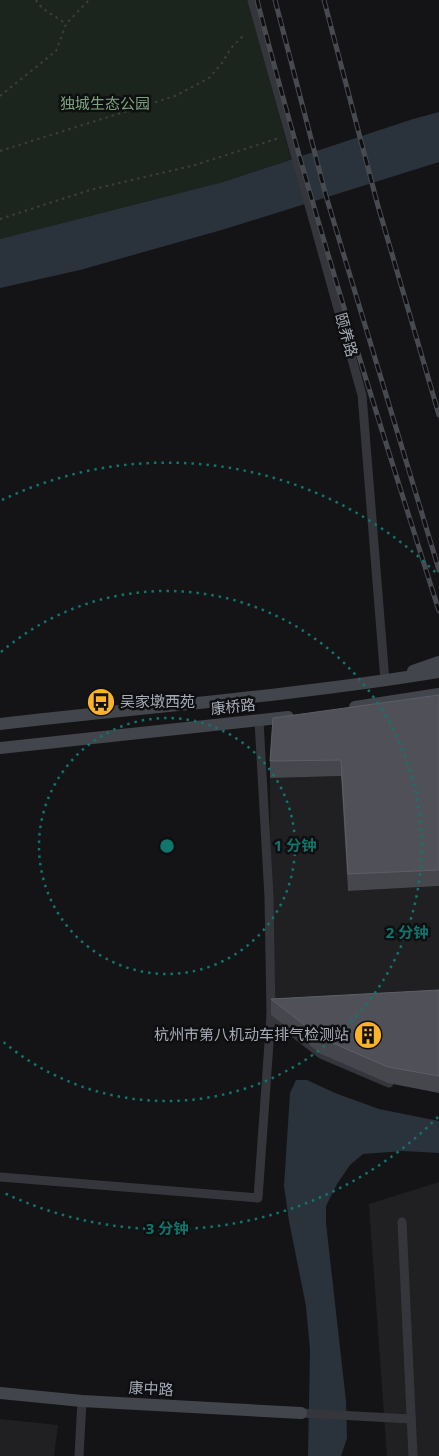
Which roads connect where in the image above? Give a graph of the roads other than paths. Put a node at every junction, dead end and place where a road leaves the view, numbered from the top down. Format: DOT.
graph roads {
  1 [pos="252,0"];
  2 [pos="439,662"];
  3 [pos="439,672"];
  4 [pos="385,681"];
  5 [pos="439,694"];
  6 [pos="343,709"];
  7 [pos="296,716"];
  8 [pos="259,721"];
  9 [pos="0,724"];
  10 [pos="0,748"];
  11 [pos="272,1016"];
  12 [pos="396,1084"];
  13 [pos="0,1177"];
  14 [pos="402,1222"];
  15 [pos="0,1393"];
  16 [pos="82,1401"];
  17 [pos="301,1413"];
  18 [pos="411,1419"];
  19 [pos="79,1456"];
  20 [pos="413,1456"];
  1 -- 4 [label="street, 颐养路"];
  2 -- 4 [label="main road"];
  3 -- 4 [label="main road, 康桥路"];
  4 -- 9 [label="main road, 康桥路"];
  5 -- 6 [label="main road"];
  7 -- 8 [label="main road, 康桥路"];
  8 -- 10 [label="main road, 康桥路"];
  8 -- 11 [label="street"];
  11 -- 12 [label="street"];
  11 -- 13 [label="street"];
  14 -- 18 [label="street"];
  15 -- 16 [label="main road, 康中路"];
  16 -- 17 [label="main road, 康中路"];
  16 -- 19 [label="street"];
  17 -- 18 [label="street"];
  18 -- 20 [label="street"];
}
